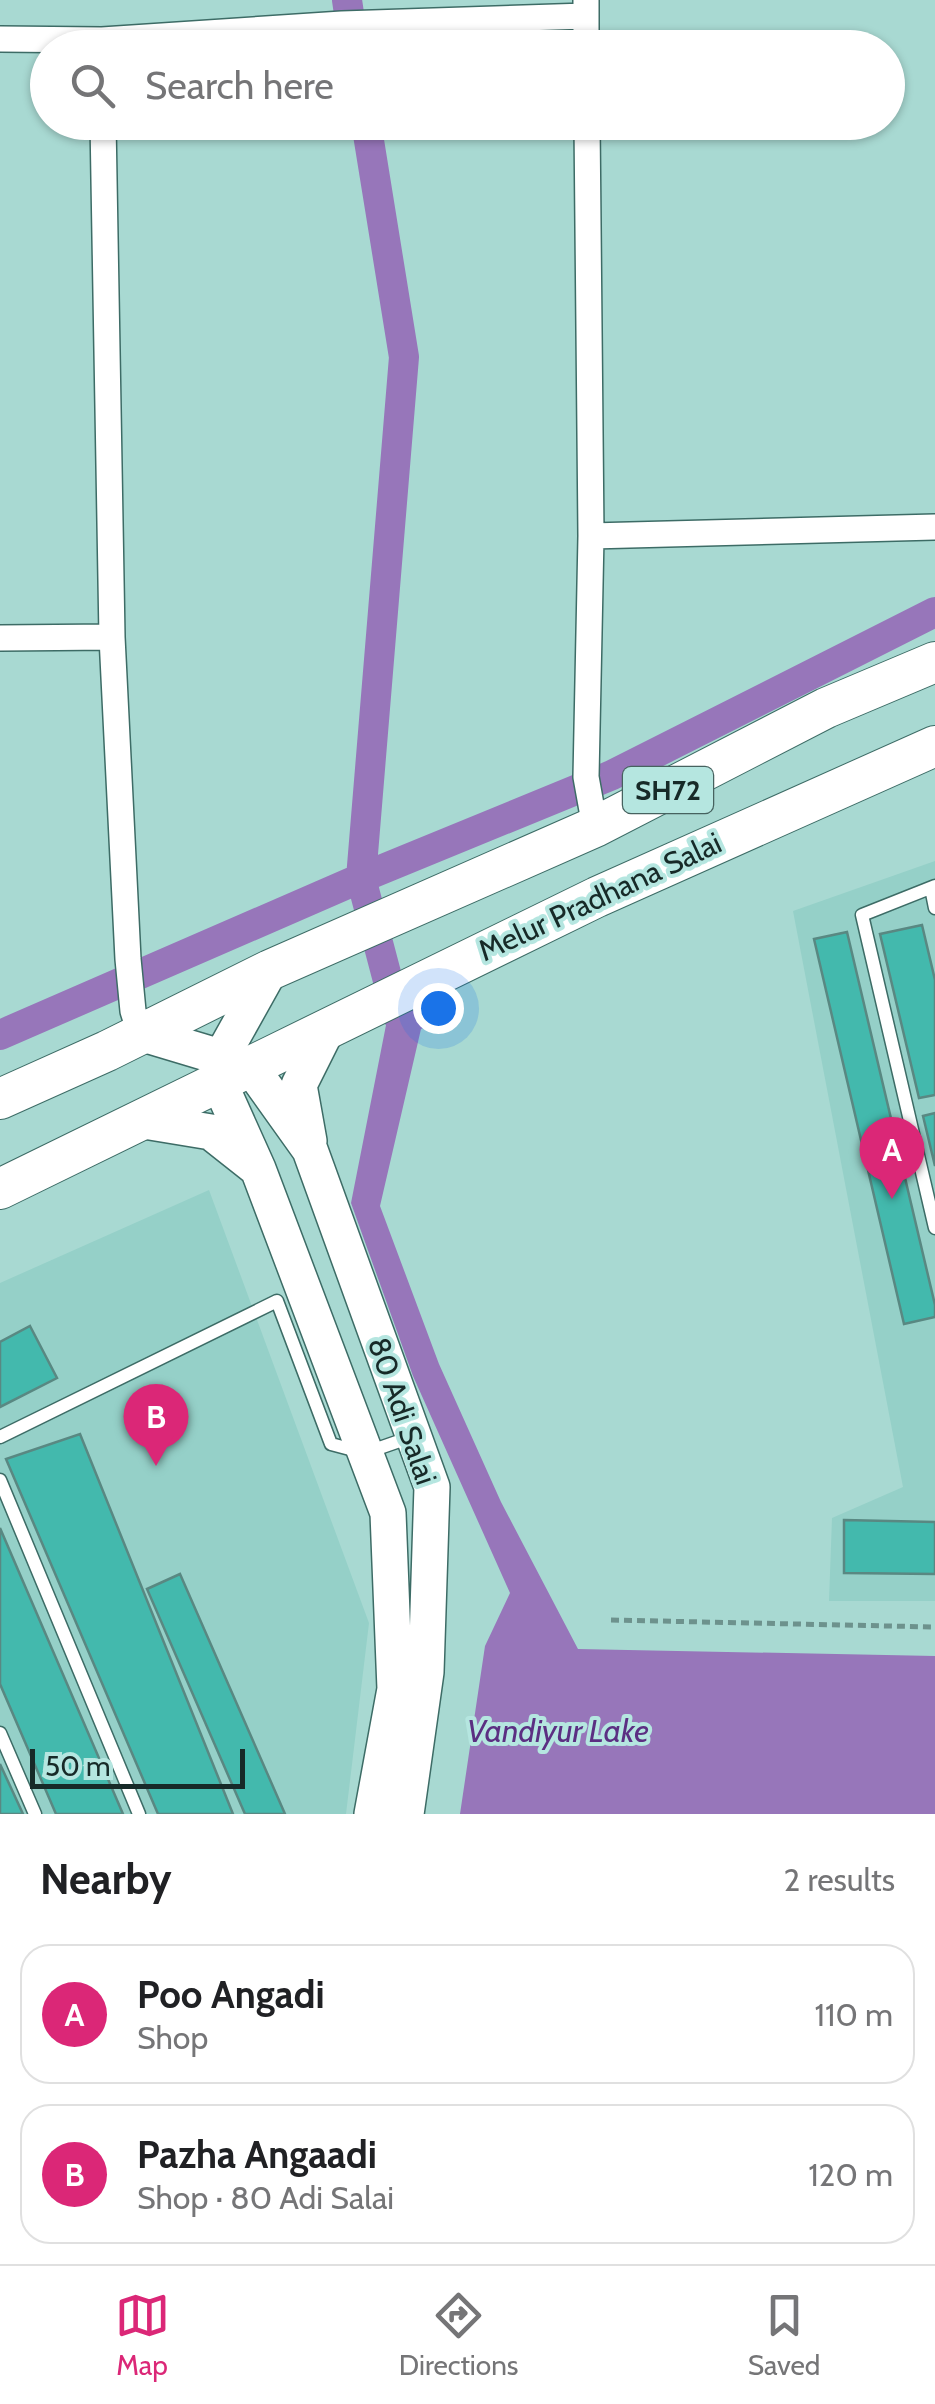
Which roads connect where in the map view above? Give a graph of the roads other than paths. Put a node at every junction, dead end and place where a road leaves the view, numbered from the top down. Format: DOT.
graph roads {
  1 [pos="586,8"];
  2 [pos="270,30"];
  3 [pos="0,39"];
  4 [pos="30,40"];
  5 [pos="103,140"];
  6 [pos="587,140"];
  7 [pos="935,527"];
  8 [pos="591,536"];
  9 [pos="112,637"];
  10 [pos="0,638"];
  11 [pos="935,662"];
  12 [pos="935,746"];
  13 [pos="596,828"];
  14 [pos="933,887"];
  15 [pos="935,908"];
  16 [pos="270,970"];
  17 [pos="136,1022"];
  18 [pos="327,1029"];
  19 [pos="231,1068"];
  20 [pos="0,1099"];
  21 [pos="138,1120"];
  22 [pos="310,1150"];
  23 [pos="258,1170"];
  24 [pos="0,1189"];
  25 [pos="935,1228"];
  26 [pos="413,1436"];
  27 [pos="0,1437"];
  28 [pos="365,1453"];
  29 [pos="0,1480"];
  30 [pos="0,1733"];
  31 [pos="35,1814"];
  32 [pos="139,1814"];
  33 [pos="372,1814"];
  34 [pos="406,1814"];
  1 -- 2 [label="street"];
  3 -- 4 [label="street"];
  5 -- 9 [label="street"];
  6 -- 8 [label="street"];
  7 -- 8 [label="street"];
  8 -- 13 [label="street"];
  9 -- 10 [label="street"];
  9 -- 17 [label="street"];
  11 -- 13 [label="main road, SH72"];
  12 -- 18 [label="main road, Melur Pradhana Salai / SH72"];
  13 -- 16 [label="main road, SH72"];
  14 -- 15 [label="lane"];
  14 -- 25 [label="lane"];
  16 -- 17 [label="main road, SH72"];
  16 -- 19 [label="main road"];
  17 -- 19 [label="main road"];
  17 -- 20 [label="main road, SH72"];
  18 -- 19 [label="main road, Melur Pradhana Salai / SH72"];
  18 -- 22 [label="main road"];
  19 -- 21 [label="main road, Melur Pradhana Salai / SH72"];
  19 -- 22 [label="main road, 80 Adi Salai"];
  19 -- 23 [label="main road, 80 Adi Salai"];
  21 -- 23 [label="main road"];
  21 -- 24 [label="main road, Melur Pradhana Salai / SH72"];
  22 -- 26 [label="main road, 80 Adi Salai"];
  23 -- 28 [label="main road, 80 Adi Salai"];
  26 -- 28 [label="lane"];
  26 -- 34 [label="main road, 80 Adi Salai"];
  27 -- 28 [label="lane"];
  28 -- 33 [label="main road, 80 Adi Salai"];
  29 -- 32 [label="lane"];
  30 -- 31 [label="lane"];
}
